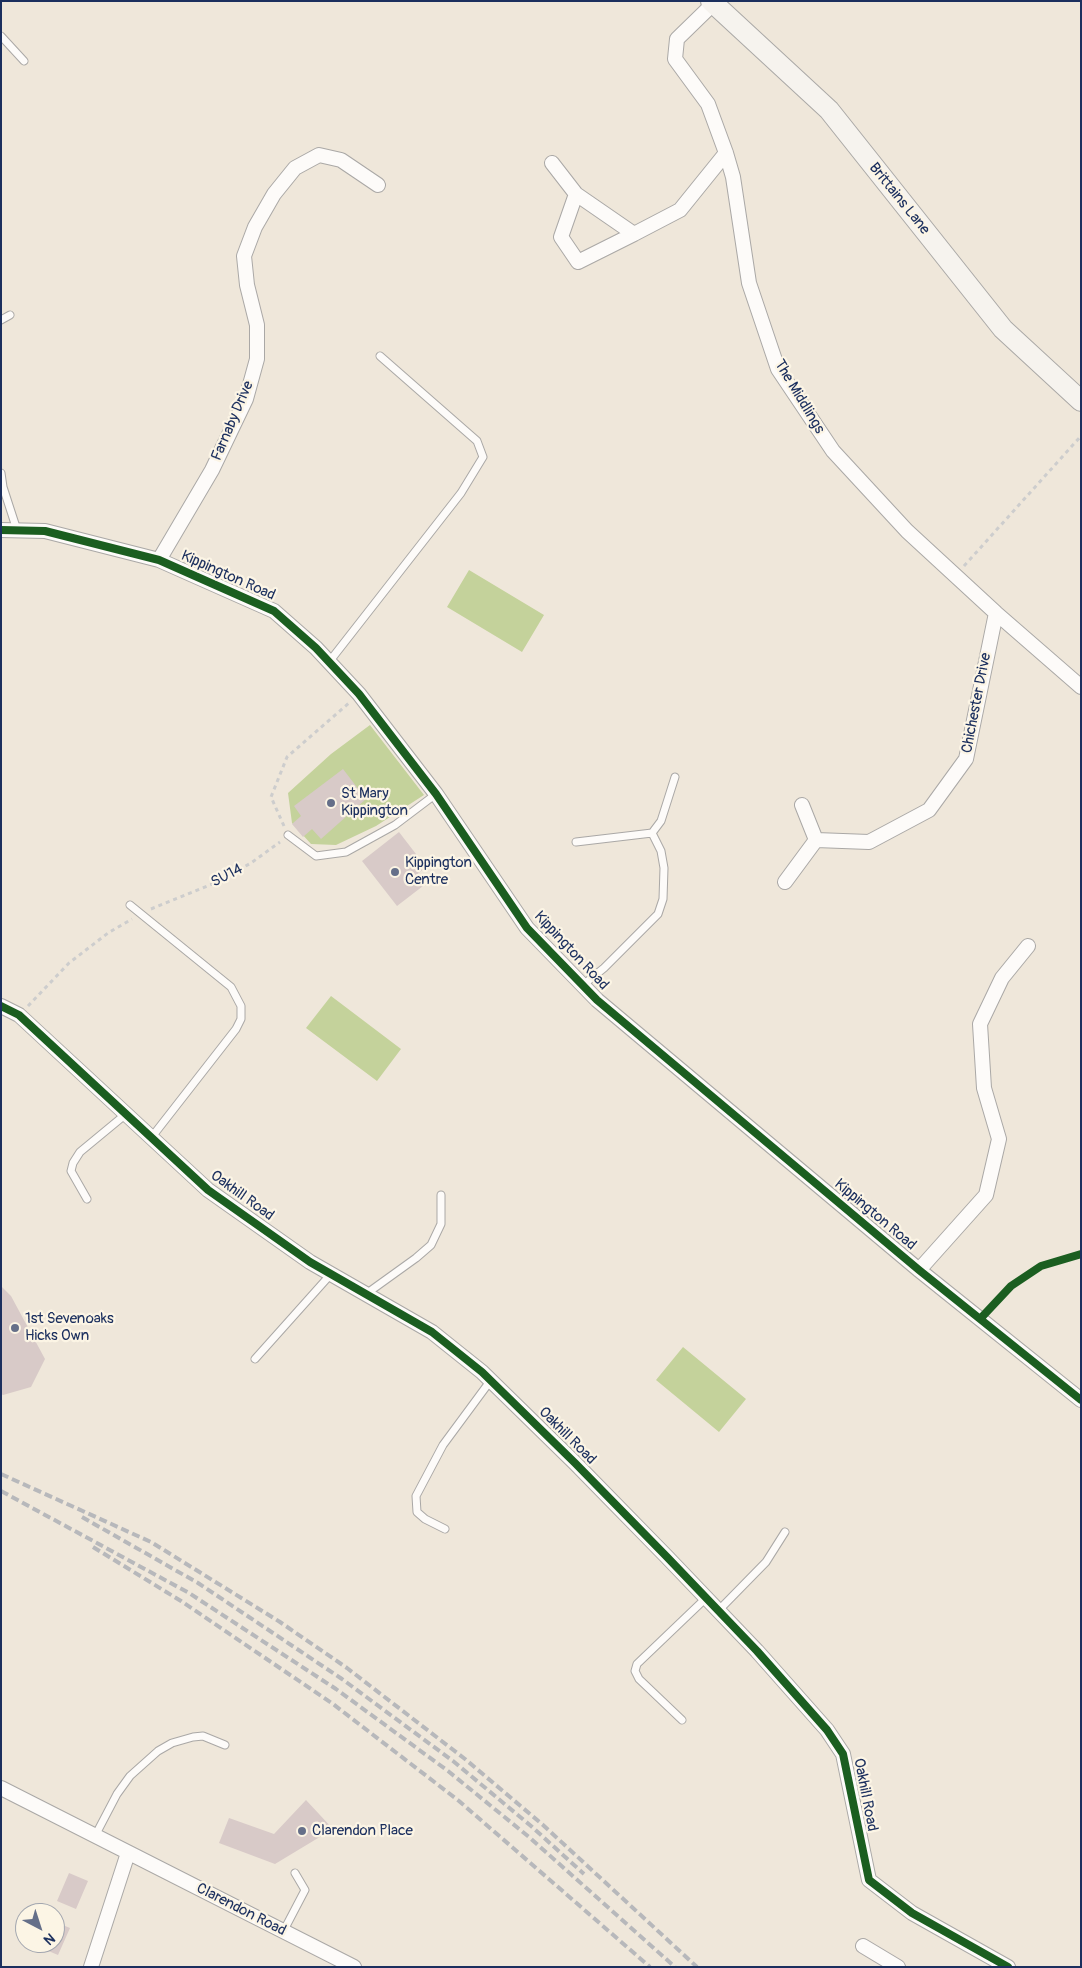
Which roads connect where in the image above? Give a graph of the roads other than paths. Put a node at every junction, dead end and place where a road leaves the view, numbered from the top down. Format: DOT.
graph roads {
  1 [pos="712,2"];
  2 [pos="1,36"];
  3 [pos="24,62"];
  4 [pos="726,153"];
  5 [pos="552,163"];
  6 [pos="378,186"];
  7 [pos="576,194"];
  8 [pos="634,234"];
  9 [pos="10,315"];
  10 [pos="1,320"];
  11 [pos="380,356"];
  12 [pos="1081,401"];
  13 [pos="1,473"];
  14 [pos="1,530"];
  15 [pos="17,530"];
  16 [pos="159,560"];
  17 [pos="996,613"];
  18 [pos="329,663"];
  19 [pos="1081,687"];
  20 [pos="675,777"];
  21 [pos="436,794"];
  22 [pos="802,805"];
  23 [pos="652,833"];
  24 [pos="288,836"];
  25 [pos="816,840"];
  26 [pos="576,842"];
  27 [pos="785,882"];
  28 [pos="130,905"];
  29 [pos="1028,946"];
  30 [pos="582,985"];
  31 [pos="1,1006"];
  32 [pos="126,1114"];
  33 [pos="152,1138"];
  34 [pos="441,1195"];
  35 [pos="87,1199"];
  36 [pos="919,1270"];
  37 [pos="331,1274"];
  38 [pos="366,1294"];
  39 [pos="255,1359"];
  40 [pos="491,1380"];
  41 [pos="1081,1400"];
  42 [pos="446,1529"];
  43 [pos="785,1532"];
  44 [pos="706,1598"];
  45 [pos="718,1611"];
  46 [pos="682,1720"];
  47 [pos="225,1745"];
  48 [pos="1,1788"];
  49 [pos="95,1836"];
  50 [pos="128,1853"];
  51 [pos="294,1873"];
  52 [pos="283,1932"];
  53 [pos="864,1946"];
  54 [pos="90,1967"];
  55 [pos="354,1967"];
  56 [pos="898,1967"];
  57 [pos="1008,1967"];
  1 -- 4 [label="street, The Middlings"];
  1 -- 12 [label="street, Brittains Lane"];
  2 -- 3 [label="lane"];
  4 -- 8 [label="street"];
  4 -- 17 [label="street, The Middlings"];
  5 -- 7 [label="street"];
  6 -- 16 [label="street, Farnaby Drive"];
  7 -- 8 [label="street"];
  7 -- 8 [label="street"];
  9 -- 10 [label="lane"];
  11 -- 18 [label="lane"];
  13 -- 15 [label="lane"];
  14 -- 15 [label="street, Kippington Road"];
  15 -- 16 [label="street, Kippington Road"];
  16 -- 18 [label="street, Kippington Road"];
  17 -- 19 [label="street, The Middlings"];
  17 -- 25 [label="street, Chichester Drive"];
  18 -- 21 [label="street, Kippington Road"];
  20 -- 23 [label="lane"];
  21 -- 24 [label="lane"];
  21 -- 30 [label="street, Kippington Road"];
  22 -- 25 [label="street"];
  23 -- 26 [label="lane"];
  23 -- 30 [label="lane"];
  25 -- 27 [label="street"];
  28 -- 33 [label="lane"];
  29 -- 36 [label="street"];
  30 -- 36 [label="street, Kippington Road"];
  31 -- 32 [label="street, Oakhill Road"];
  32 -- 33 [label="street, Oakhill Road"];
  32 -- 35 [label="lane"];
  33 -- 37 [label="street, Oakhill Road"];
  34 -- 38 [label="lane"];
  36 -- 41 [label="street, Kippington Road"];
  37 -- 38 [label="street, Oakhill Road"];
  37 -- 39 [label="lane"];
  38 -- 40 [label="street, Oakhill Road"];
  40 -- 42 [label="lane"];
  40 -- 44 [label="street, Oakhill Road"];
  43 -- 45 [label="lane"];
  44 -- 45 [label="street, Oakhill Road"];
  44 -- 46 [label="lane"];
  45 -- 57 [label="street, Oakhill Road"];
  47 -- 49 [label="lane"];
  48 -- 49 [label="street, Clarendon Road"];
  49 -- 50 [label="street, Clarendon Road"];
  50 -- 52 [label="street, Clarendon Road"];
  50 -- 54 [label="street"];
  51 -- 52 [label="lane"];
  52 -- 55 [label="street, Clarendon Road"];
  53 -- 56 [label="street"];
}
